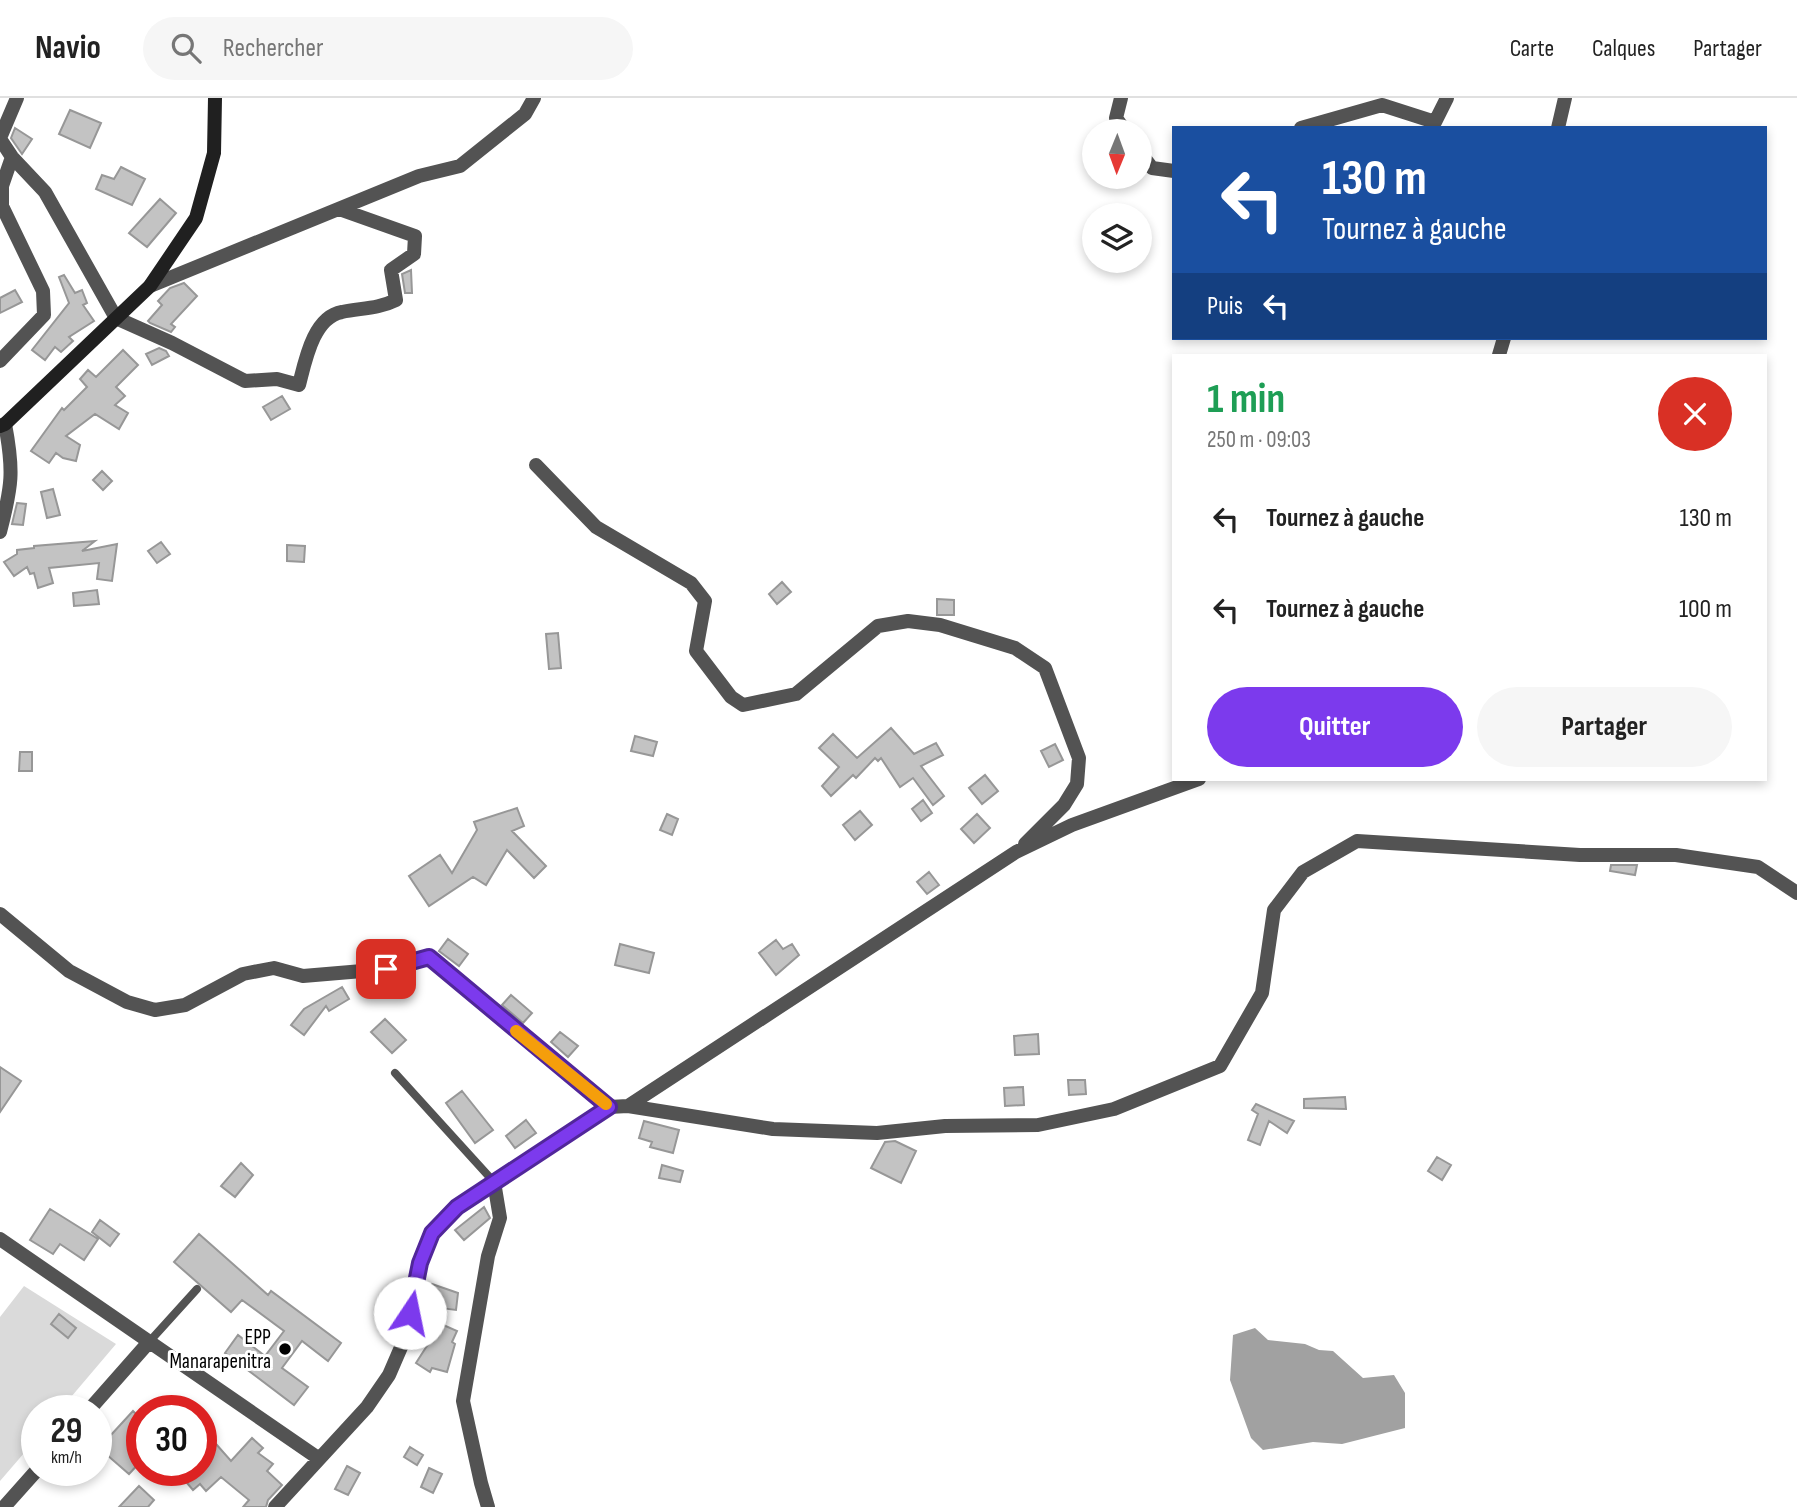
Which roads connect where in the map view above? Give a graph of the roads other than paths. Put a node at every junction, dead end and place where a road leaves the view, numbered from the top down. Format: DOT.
graph roads {
  1 [pos="17,98"];
  2 [pos="215,98"];
  3 [pos="534,98"];
  4 [pos="1121,98"];
  5 [pos="1447,98"];
  6 [pos="1565,98"];
  7 [pos="1117,119"];
  8 [pos="1312,126"];
  9 [pos="1558,126"];
  10 [pos="0,139"];
  11 [pos="12,157"];
  12 [pos="1152,169"];
  13 [pos="1172,171"];
  14 [pos="339,209"];
  15 [pos="149,286"];
  16 [pos="116,318"];
  17 [pos="0,361"];
  18 [pos="2,425"];
  19 [pos="536,465"];
  20 [pos="0,532"];
  21 [pos="1193,781"];
  22 [pos="1016,852"];
  23 [pos="1797,893"];
  24 [pos="0,914"];
  25 [pos="395,1073"];
  26 [pos="628,1106"];
  27 [pos="609,1107"];
  28 [pos="494,1182"];
  29 [pos="0,1239"];
  30 [pos="197,1289"];
  31 [pos="149,1342"];
  32 [pos="102,1395"];
  33 [pos="318,1458"];
  34 [pos="23,1486"];
  35 [pos="4,1507"];
  36 [pos="275,1507"];
  37 [pos="488,1507"];
  1 -- 10 [label="street"];
  2 -- 15 [label="street"];
  3 -- 14 [label="street"];
  4 -- 7 [label="street"];
  5 -- 8 [label="street"];
  6 -- 9 [label="street"];
  10 -- 11 [label="street"];
  11 -- 16 [label="street"];
  11 -- 17 [label="street"];
  12 -- 13 [label="street"];
  14 -- 15 [label="street"];
  14 -- 16 [label="street"];
  15 -- 16 [label="street"];
  16 -- 18 [label="street"];
  18 -- 20 [label="street"];
  19 -- 22 [label="street"];
  21 -- 22 [label="street"];
  22 -- 26 [label="street"];
  23 -- 26 [label="street"];
  24 -- 27 [label="street"];
  25 -- 28 [label="lane"];
  26 -- 27 [label="street"];
  27 -- 28 [label="street"];
  28 -- 33 [label="street"];
  28 -- 37 [label="street"];
  29 -- 31 [label="street"];
  30 -- 31 [label="lane"];
  31 -- 32 [label="street"];
  31 -- 33 [label="street"];
  33 -- 36 [label="street"];
  34 -- 35 [label="street"];
}
